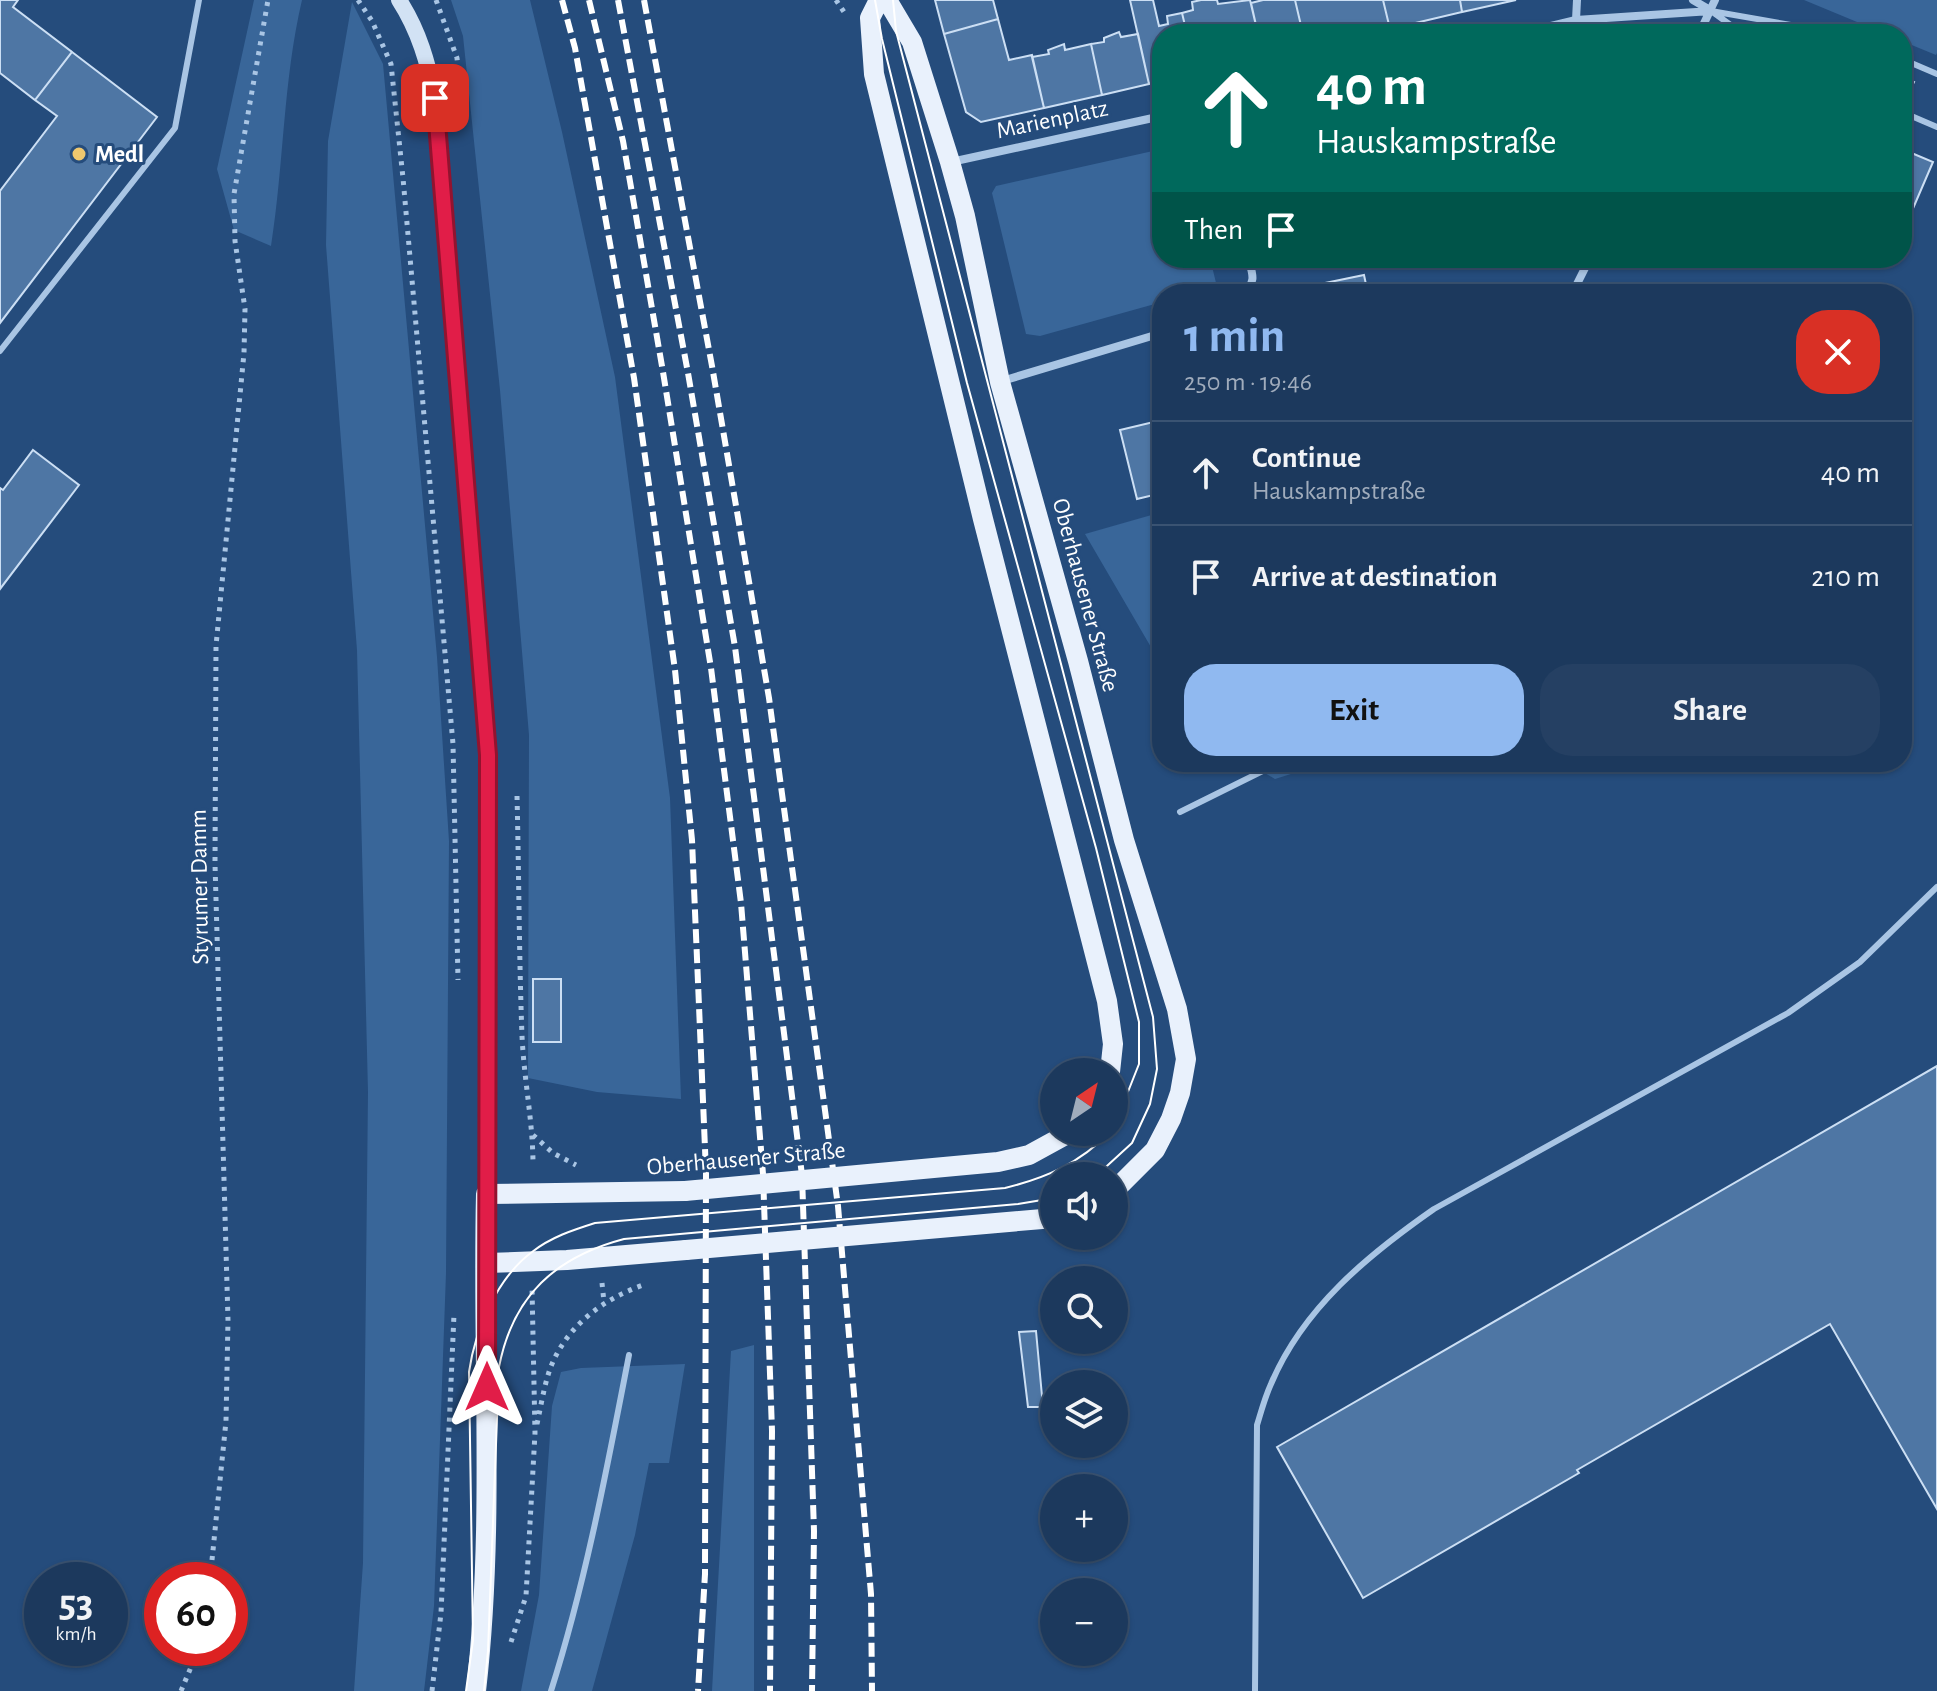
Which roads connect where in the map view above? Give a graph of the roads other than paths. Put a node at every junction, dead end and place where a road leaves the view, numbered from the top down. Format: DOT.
graph roads {
  1 [pos="199,0"];
  2 [pos="399,0"];
  3 [pos="879,0"];
  4 [pos="887,0"];
  5 [pos="1577,0"];
  6 [pos="1693,0"];
  7 [pos="1715,0"];
  8 [pos="1711,11"];
  9 [pos="1576,20"];
  10 [pos="1559,24"];
  11 [pos="1704,24"];
  12 [pos="1729,24"];
  13 [pos="1786,24"];
  14 [pos="1912,63"];
  15 [pos="1937,74"];
  16 [pos="1912,116"];
  17 [pos="1152,118"];
  18 [pos="1937,127"];
  19 [pos="950,162"];
  20 [pos="1152,336"];
  21 [pos="0,351"];
  22 [pos="1000,382"];
  23 [pos="1261,772"];
  24 [pos="1180,812"];
  25 [pos="1937,887"];
  26 [pos="1112,1058"];
  27 [pos="1045,1146"];
  28 [pos="1128,1177"];
  29 [pos="486,1194"];
  30 [pos="1040,1219"];
  31 [pos="487,1263"];
  32 [pos="629,1355"];
  33 [pos="476,1691"];
  34 [pos="551,1691"];
  35 [pos="1255,1691"];
  1 -- 21 [label="lane"];
  2 -- 29 [label="main road"];
  3 -- 26 [label="main road"];
  4 -- 19 [label="main road, Oberhausener Straße"];
  5 -- 9 [label="street"];
  6 -- 8 [label="street"];
  7 -- 8 [label="street"];
  8 -- 9 [label="street"];
  8 -- 11 [label="street"];
  8 -- 12 [label="lane"];
  8 -- 13 [label="lane"];
  9 -- 10 [label="street"];
  14 -- 15 [label="lane"];
  16 -- 18 [label="lane"];
  17 -- 19 [label="street, Marienplatz"];
  19 -- 22 [label="main road, Oberhausener Straße"];
  20 -- 22 [label="street"];
  22 -- 28 [label="main road, Oberhausener Straße"];
  23 -- 24 [label="lane"];
  25 -- 35 [label="lane"];
  27 -- 29 [label="main road, Oberhausener Straße, bridge"];
  29 -- 31 [label="main road"];
  30 -- 31 [label="main road, bridge"];
  31 -- 33 [label="main road"];
  32 -- 34 [label="lane"];
}
